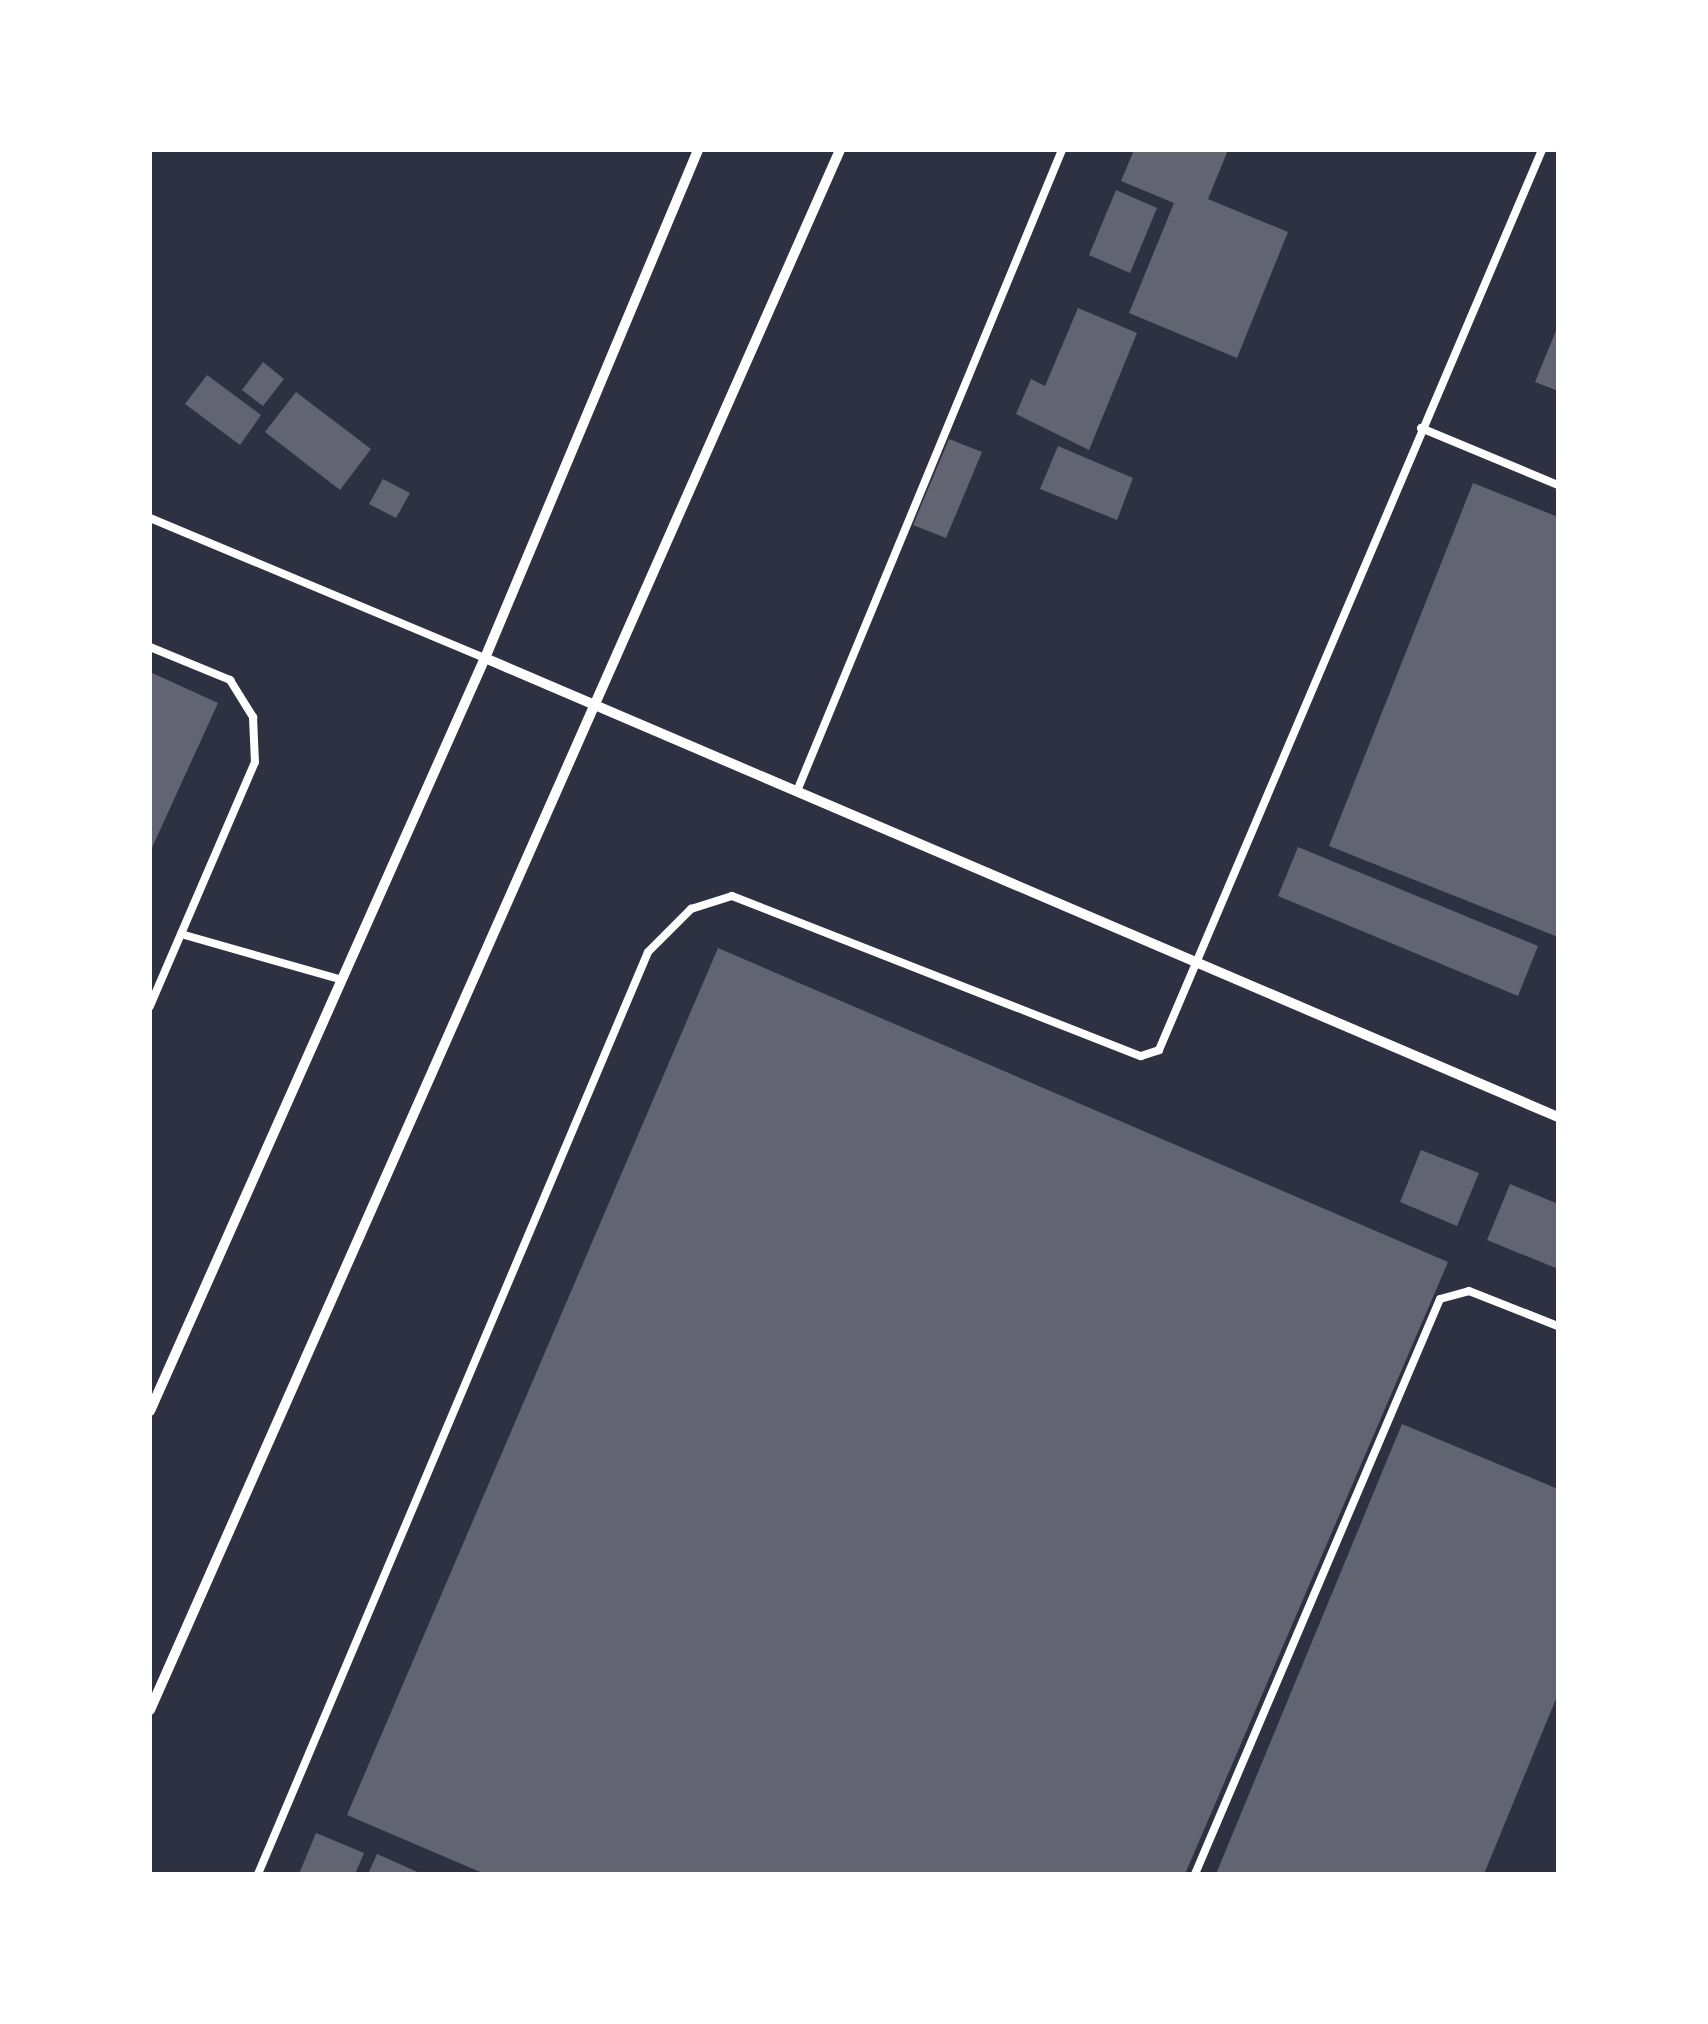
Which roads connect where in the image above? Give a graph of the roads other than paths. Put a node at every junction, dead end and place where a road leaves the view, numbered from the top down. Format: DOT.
graph roads {
  1 [pos="698,150"];
  2 [pos="840,150"];
  3 [pos="1062,150"];
  4 [pos="1542,150"];
  5 [pos="1421,428"];
  6 [pos="1558,485"];
  7 [pos="150,518"];
  8 [pos="150,646"];
  9 [pos="485,658"];
  10 [pos="592,700"];
  11 [pos="796,791"];
  12 [pos="181,934"];
  13 [pos="1196,961"];
  14 [pos="342,980"];
  15 [pos="150,1006"];
  16 [pos="1558,1117"];
  17 [pos="1558,1326"];
  18 [pos="150,1412"];
  19 [pos="150,1710"];
  20 [pos="258,1874"];
  21 [pos="1195,1874"];
  1 -- 9 [label="street"];
  2 -- 10 [label="street"];
  3 -- 11 [label="lane"];
  4 -- 5 [label="lane"];
  5 -- 6 [label="lane"];
  5 -- 13 [label="lane"];
  7 -- 9 [label="lane"];
  8 -- 12 [label="lane"];
  9 -- 10 [label="street"];
  9 -- 14 [label="street"];
  10 -- 11 [label="street"];
  10 -- 19 [label="street"];
  11 -- 13 [label="street"];
  12 -- 14 [label="lane"];
  12 -- 15 [label="lane"];
  13 -- 16 [label="street"];
  13 -- 20 [label="lane"];
  14 -- 18 [label="street"];
  17 -- 21 [label="lane"];
}
